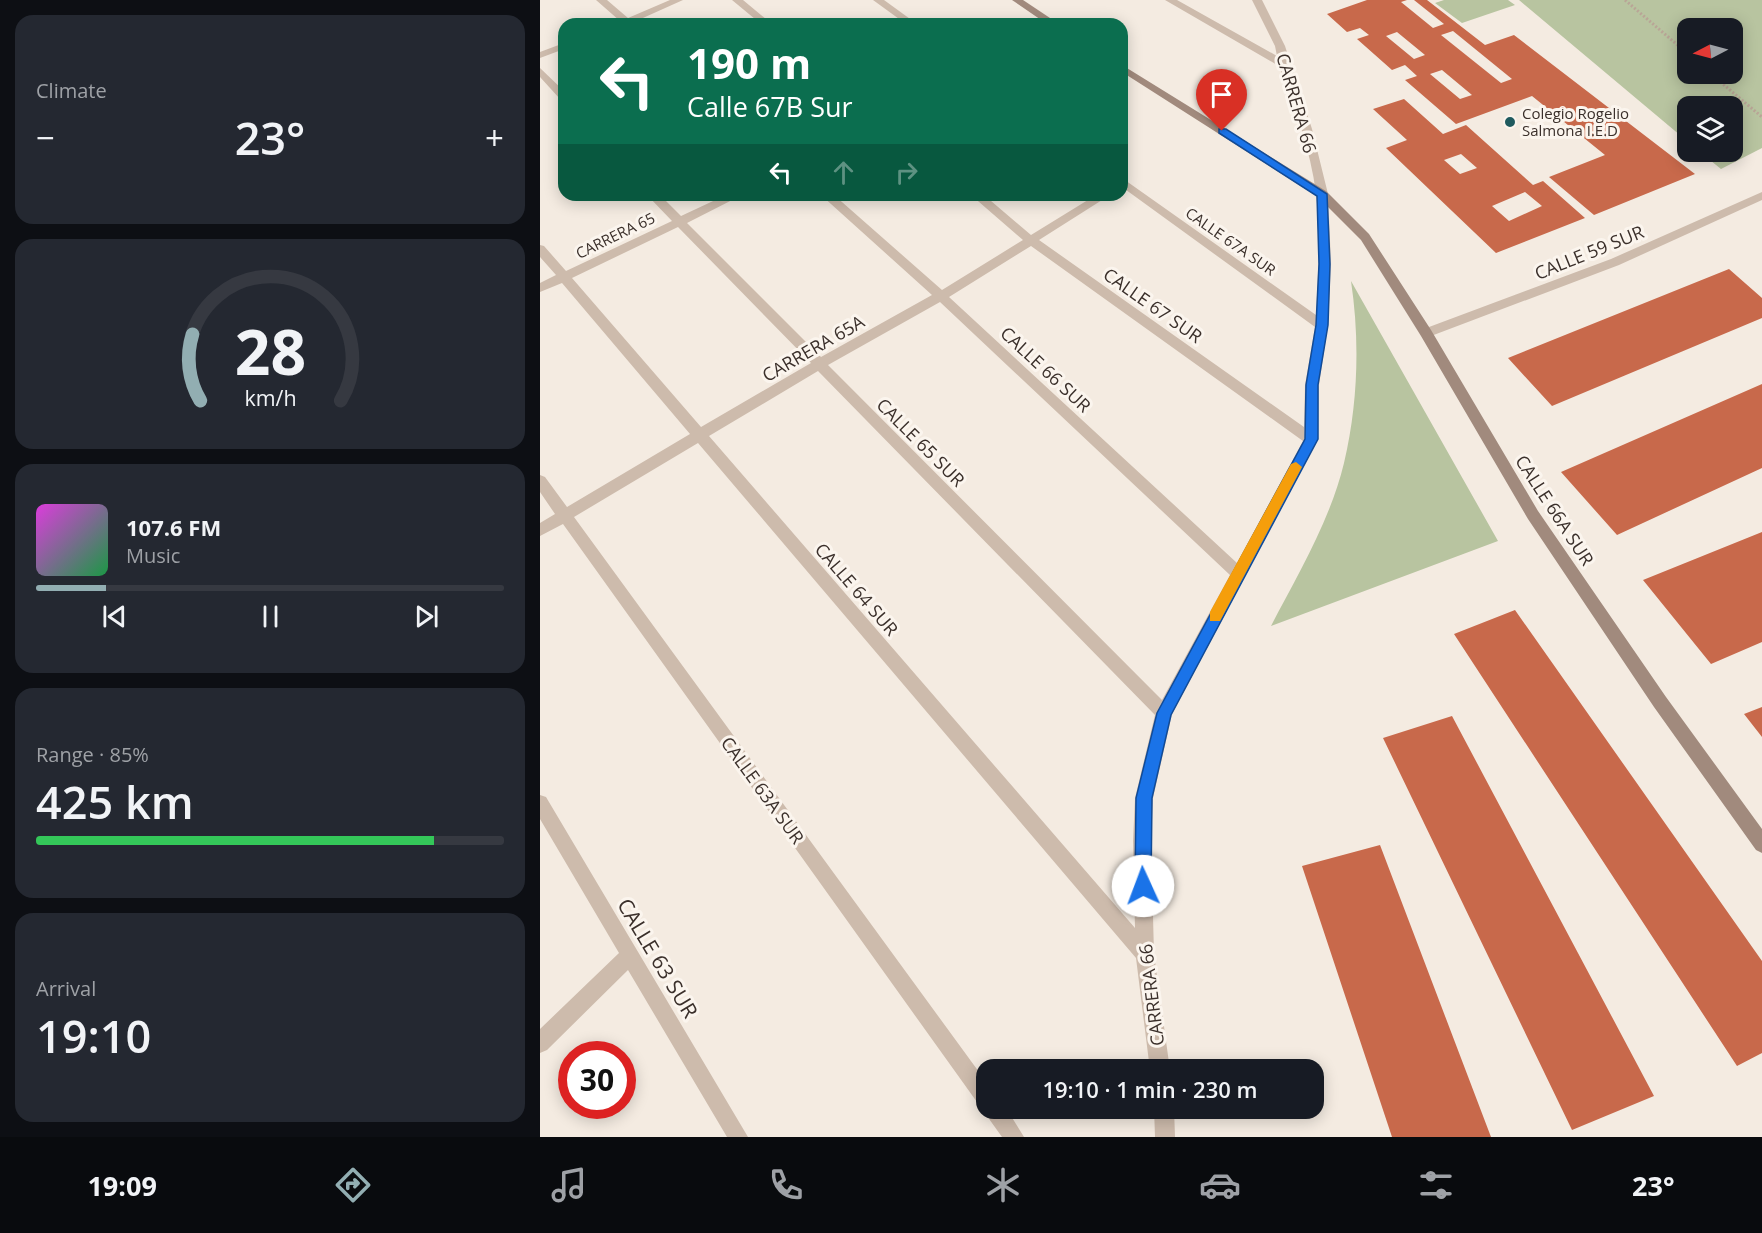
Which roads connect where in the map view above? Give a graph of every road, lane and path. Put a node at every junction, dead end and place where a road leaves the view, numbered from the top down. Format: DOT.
graph roads {
  1 [pos="601,0"];
  2 [pos="678,0"];
  3 [pos="737,0"];
  4 [pos="878,0"];
  5 [pos="1017,0"];
  6 [pos="1170,0"];
  7 [pos="1257,0"];
  8 [pos="1625,0"];
  9 [pos="621,18"];
  10 [pos="637,18"];
  11 [pos="760,18"];
  12 [pos="904,18"];
  13 [pos="1045,18"];
  14 [pos="1677,45"];
  15 [pos="558,48"];
  16 [pos="540,55"];
  17 [pos="1284,64"];
  18 [pos="540,71"];
  19 [pos="1128,72"];
  20 [pos="1723,84"];
  21 [pos="558,90"];
  22 [pos="1762,117"];
  23 [pos="1128,187"];
  24 [pos="1322,194"];
  25 [pos="1762,196"];
  26 [pos="659,201"];
  27 [pos="722,201"];
  28 [pos="834,201"];
  29 [pos="984,201"];
  30 [pos="1094,201"];
  31 [pos="677,221"];
  32 [pos="1029,239"];
  33 [pos="540,249"];
  34 [pos="564,276"];
  35 [pos="540,288"];
  36 [pos="941,296"];
  37 [pos="1322,325"];
  38 [pos="1426,333"];
  39 [pos="819,364"];
  40 [pos="700,435"];
  41 [pos="1311,439"];
  42 [pos="540,481"];
  43 [pos="565,515"];
  44 [pos="540,530"];
  45 [pos="1238,573"];
  46 [pos="1164,713"];
  47 [pos="540,803"];
  48 [pos="546,826"];
  49 [pos="1762,844"];
  50 [pos="1145,954"];
  51 [pos="630,955"];
  52 [pos="540,1043"];
  53 [pos="1159,1059"];
  54 [pos="976,1085"];
  55 [pos="1001,1119"];
  56 [pos="1164,1119"];
  57 [pos="738,1137"];
  58 [pos="1014,1137"];
  59 [pos="1165,1137"];
  1 -- 9 [label="street"];
  2 -- 10 [label="street"];
  3 -- 11 [label="street"];
  4 -- 12 [label="street"];
  5 -- 13 [label="street"];
  6 -- 17 [label="street"];
  7 -- 17 [label="street, CARRERA 66"];
  8 -- 14 [label="path"];
  15 -- 16 [label="street"];
  17 -- 24 [label="street, CARRERA 66"];
  18 -- 21 [label="street"];
  19 -- 24 [label="street, CALLE 66A SUR"];
  20 -- 22 [label="path"];
  23 -- 37 [label="street, CALLE 67A SUR"];
  24 -- 37 [label="street, CARRERA 66"];
  24 -- 38 [label="street, CALLE 66A SUR"];
  25 -- 38 [label="street, CALLE 59 SUR"];
  26 -- 31 [label="street, CALLE 65 SUR"];
  27 -- 31 [label="street, CARRERA 65"];
  28 -- 36 [label="street, CALLE 66 SUR"];
  29 -- 32 [label="street, CALLE 67 SUR"];
  30 -- 32 [label="street, CARRERA 65A"];
  31 -- 34 [label="street, CARRERA 65"];
  31 -- 39 [label="street, CALLE 65 SUR"];
  32 -- 36 [label="street, CARRERA 65A"];
  32 -- 41 [label="street, CALLE 67 SUR"];
  33 -- 34 [label="street, CALLE 64 SUR"];
  34 -- 35 [label="street, CARRERA 65"];
  34 -- 40 [label="street, CALLE 64 SUR"];
  36 -- 39 [label="street, CARRERA 65A"];
  36 -- 45 [label="street, CALLE 66 SUR"];
  37 -- 41 [label="street, CARRERA 66"];
  38 -- 49 [label="street, CALLE 66A SUR"];
  39 -- 40 [label="street, CARRERA 65A"];
  39 -- 46 [label="street, CALLE 65 SUR"];
  40 -- 43 [label="street, CARRERA 65A"];
  40 -- 50 [label="street, CALLE 64 SUR"];
  41 -- 45 [label="street, CARRERA 66"];
  42 -- 43 [label="street, CALLE 63A SUR"];
  43 -- 44 [label="street, CARRERA 65A"];
  43 -- 54 [label="street, CALLE 63A SUR"];
  45 -- 46 [label="street, CARRERA 66"];
  46 -- 50 [label="street, CARRERA 66"];
  47 -- 48 [label="street, CALLE 63 SUR"];
  48 -- 51 [label="street, CALLE 63 SUR"];
  50 -- 53 [label="street, CARRERA 66"];
  51 -- 52 [label="street"];
  51 -- 57 [label="street, CALLE 63 SUR"];
  55 -- 58 [label="street"];
  56 -- 59 [label="street"];
}
